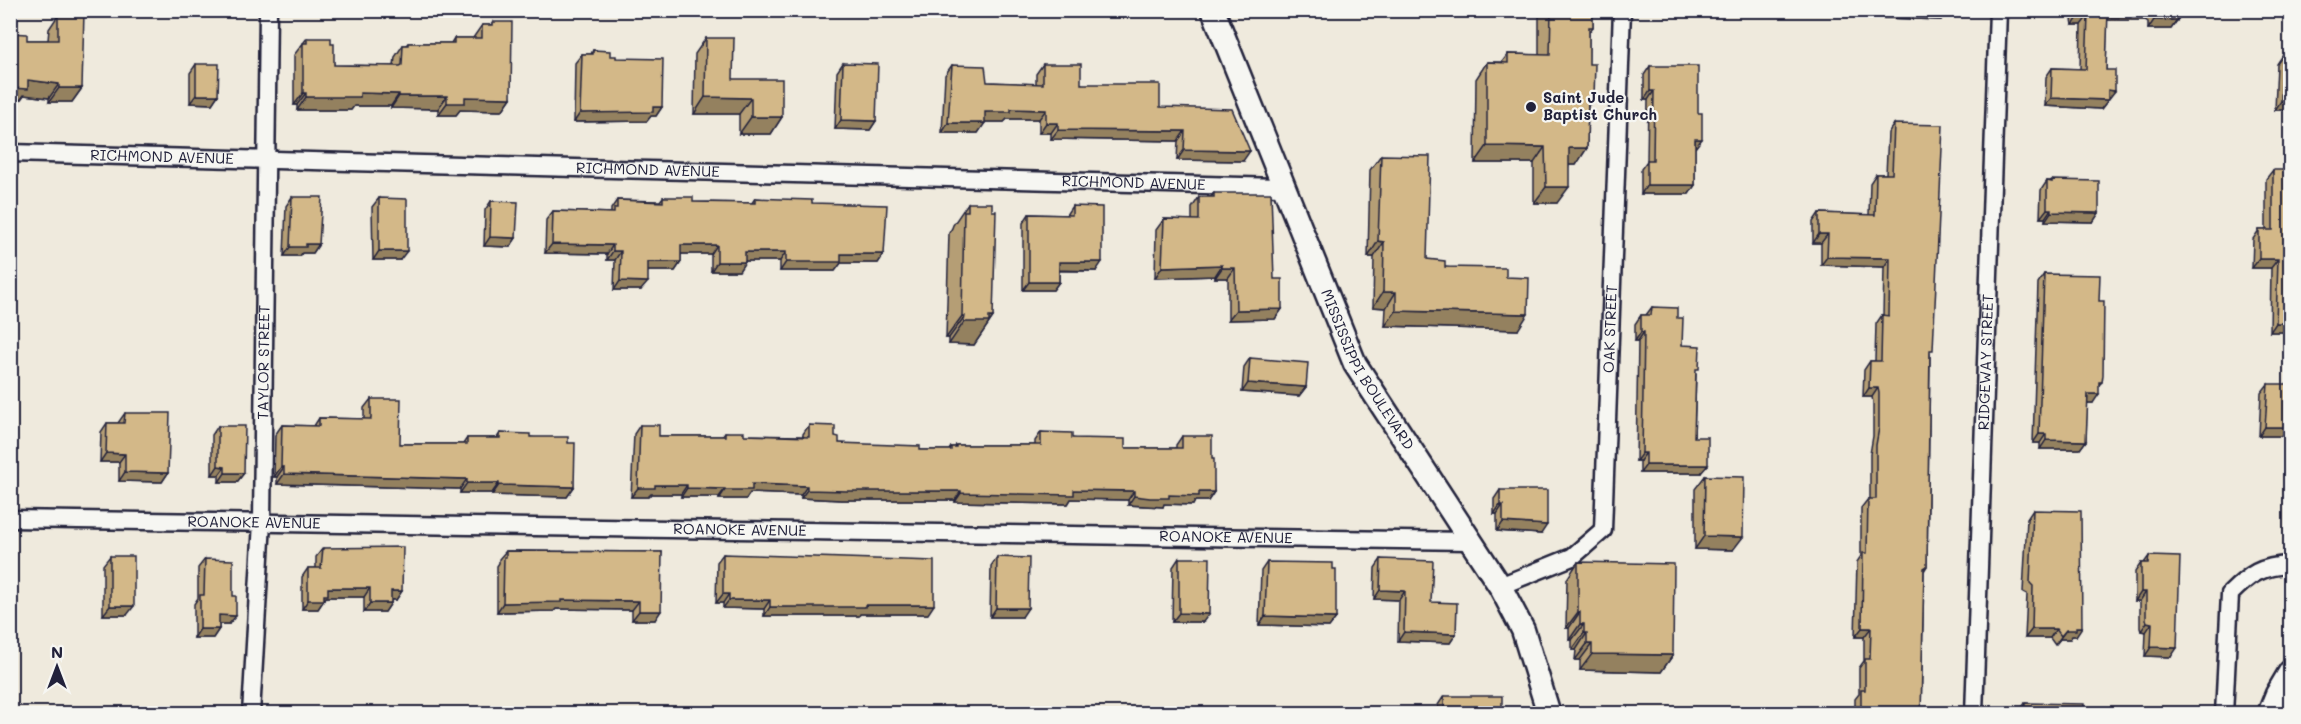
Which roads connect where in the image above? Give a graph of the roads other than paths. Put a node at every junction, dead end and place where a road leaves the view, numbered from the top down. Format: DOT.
graph roads {
  1 [pos="268,10"];
  2 [pos="1213,10"];
  3 [pos="1622,10"];
  4 [pos="1998,10"];
  5 [pos="10,153"];
  6 [pos="266,161"];
  7 [pos="1283,187"];
  8 [pos="10,519"];
  9 [pos="262,522"];
  10 [pos="1469,541"];
  11 [pos="2290,565"];
  12 [pos="1500,586"];
  13 [pos="2290,672"];
  14 [pos="251,714"];
  15 [pos="1549,714"];
  16 [pos="1974,714"];
  17 [pos="2224,714"];
  18 [pos="2269,714"];
  1 -- 6 [label="street, TAYLOR STREET"];
  2 -- 7 [label="main road, MISSISSIPPI BOULEVARD"];
  3 -- 12 [label="street, OAK STREET"];
  4 -- 16 [label="street, RIDGEWAY STREET"];
  5 -- 6 [label="street, RICHMOND AVENUE"];
  6 -- 7 [label="street, RICHMOND AVENUE"];
  6 -- 9 [label="street, TAYLOR STREET"];
  7 -- 10 [label="main road, MISSISSIPPI BOULEVARD"];
  8 -- 9 [label="street, ROANOKE AVENUE"];
  9 -- 10 [label="street, ROANOKE AVENUE"];
  9 -- 14 [label="street, TAYLOR STREET"];
  10 -- 12 [label="main road, MISSISSIPPI BOULEVARD"];
  11 -- 17 [label="street"];
  12 -- 15 [label="main road, MISSISSIPPI BOULEVARD"];
  13 -- 18 [label="main road"];
}
